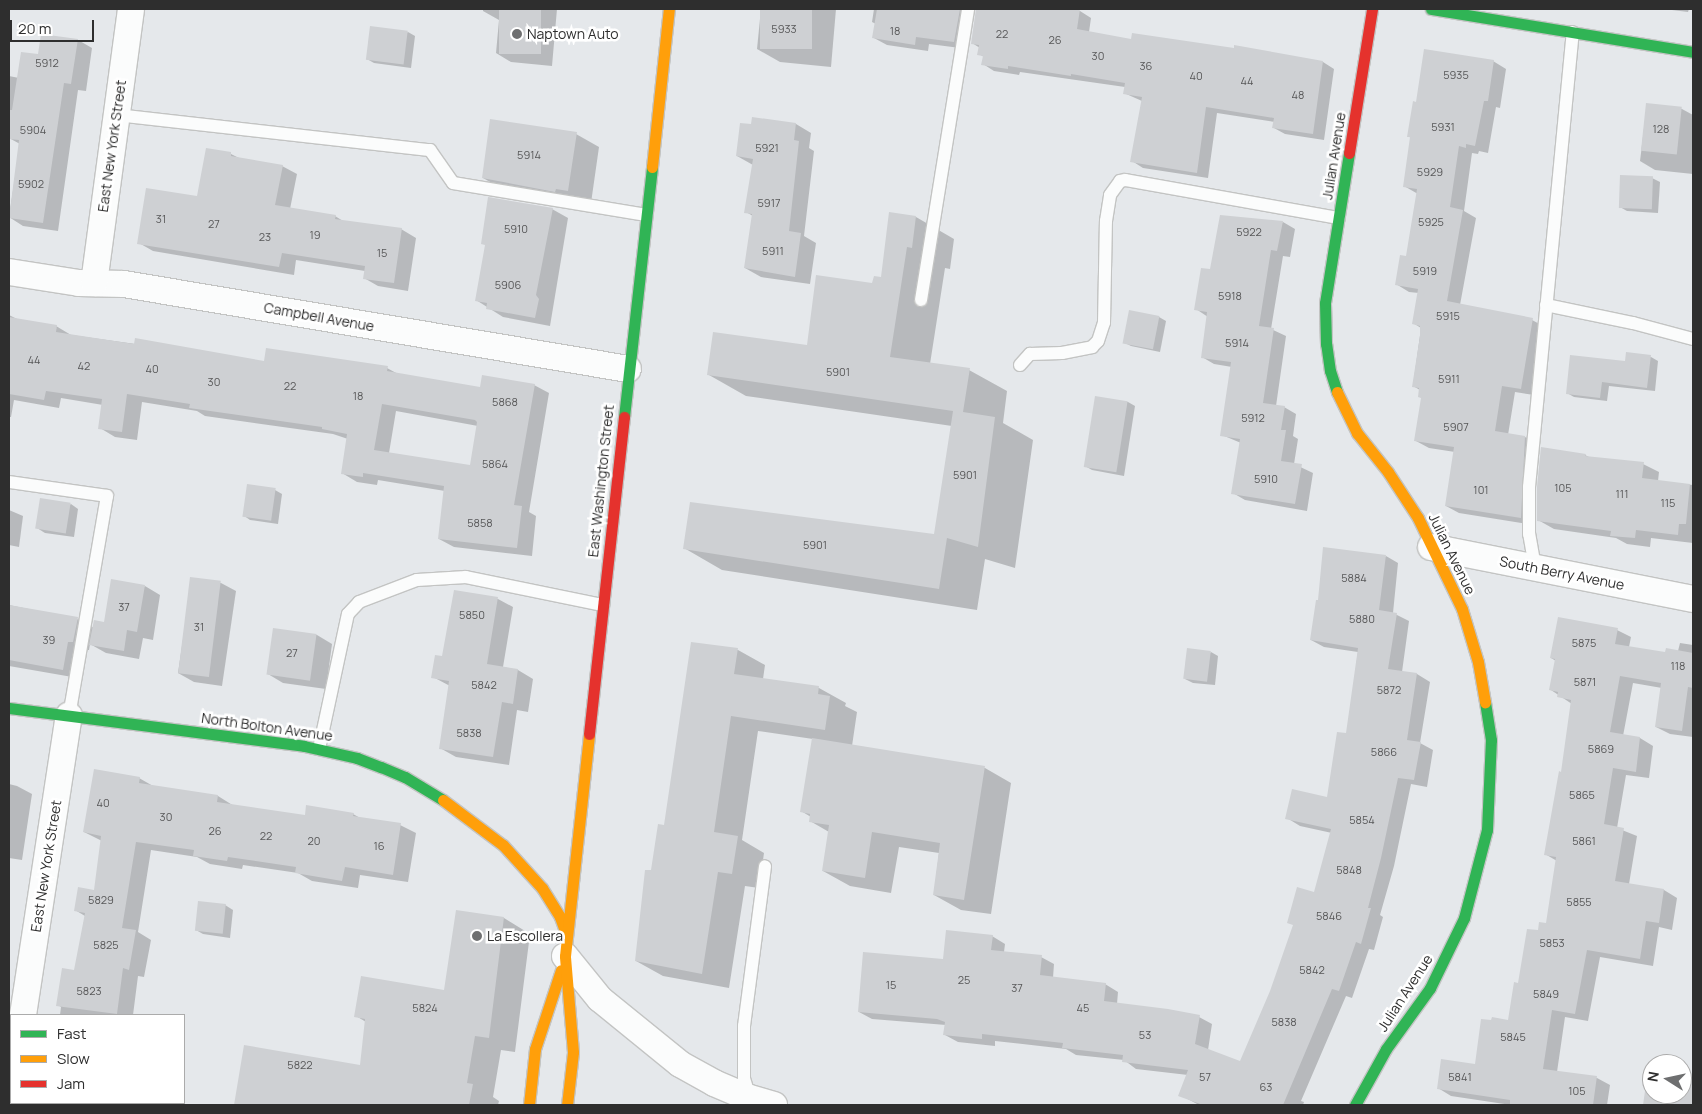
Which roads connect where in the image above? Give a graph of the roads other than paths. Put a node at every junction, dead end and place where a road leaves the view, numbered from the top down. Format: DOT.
graph roads {
  1 [pos="131,9"];
  2 [pos="669,9"];
  3 [pos="968,9"];
  4 [pos="1372,9"];
  5 [pos="1431,9"];
  6 [pos="1573,32"];
  7 [pos="1693,52"];
  8 [pos="116,115"];
  9 [pos="646,214"];
  10 [pos="1339,218"];
  11 [pos="9,272"];
  12 [pos="94,283"];
  13 [pos="921,300"];
  14 [pos="1546,306"];
  15 [pos="1693,339"];
  16 [pos="1020,365"];
  17 [pos="628,369"];
  18 [pos="9,482"];
  19 [pos="1431,547"];
  20 [pos="1535,567"];
  21 [pos="1693,599"];
  22 [pos="603,604"];
  23 [pos="9,708"];
  24 [pos="69,716"];
  25 [pos="319,749"];
  26 [pos="765,866"];
  27 [pos="566,946"];
  28 [pos="23,1014"];
  29 [pos="762,1102"];
  30 [pos="529,1105"];
  31 [pos="567,1105"];
  32 [pos="1355,1105"];
  1 -- 8 [label="street, East New York Street"];
  2 -- 9 [label="street, East Washington Street"];
  3 -- 13 [label="lane"];
  4 -- 10 [label="street, Julian Avenue"];
  5 -- 6 [label="street"];
  6 -- 7 [label="street"];
  6 -- 14 [label="lane"];
  8 -- 9 [label="lane"];
  8 -- 12 [label="street, East New York Street"];
  9 -- 17 [label="street, East Washington Street"];
  10 -- 16 [label="lane"];
  10 -- 19 [label="street, Julian Avenue"];
  11 -- 12 [label="street, Campbell Avenue"];
  12 -- 17 [label="street, Campbell Avenue"];
  14 -- 15 [label="lane"];
  14 -- 20 [label="lane"];
  17 -- 22 [label="street, East Washington Street"];
  18 -- 24 [label="lane"];
  19 -- 20 [label="street, South Berry Avenue"];
  19 -- 32 [label="street, Julian Avenue"];
  20 -- 21 [label="street, South Berry Avenue"];
  22 -- 25 [label="lane"];
  22 -- 27 [label="street, East Washington Street"];
  23 -- 24 [label="street, North Bolton Avenue"];
  24 -- 25 [label="street, North Bolton Avenue"];
  24 -- 28 [label="street, East New York Street"];
  25 -- 27 [label="street, North Bolton Avenue"];
  26 -- 29 [label="lane"];
  27 -- 29 [label="street"];
  27 -- 30 [label="street, East Washington Street"];
  27 -- 31 [label="street, East Washington Street"];
}
